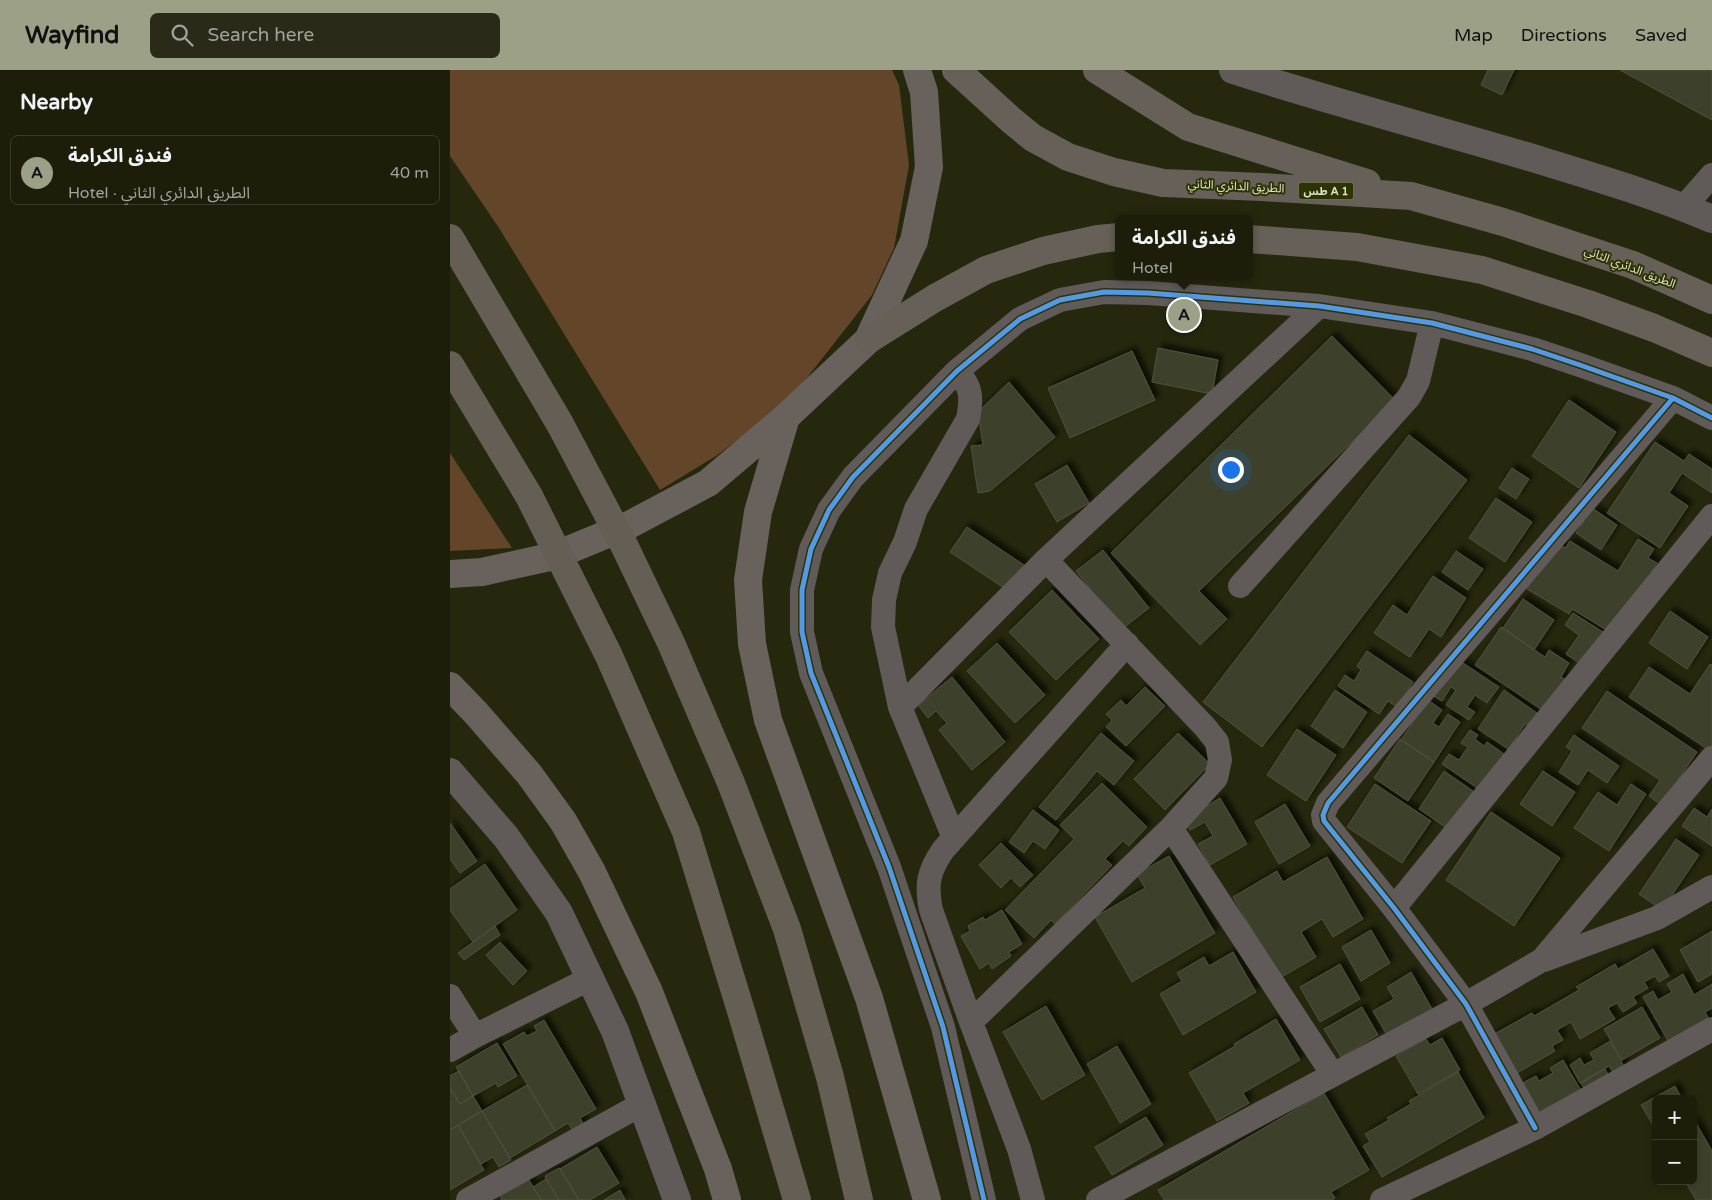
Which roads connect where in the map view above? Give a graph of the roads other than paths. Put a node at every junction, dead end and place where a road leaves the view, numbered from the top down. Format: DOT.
graph roads {
  1 [pos="917,70"];
  2 [pos="956,70"];
  3 [pos="1097,70"];
  4 [pos="1233,70"];
  5 [pos="1712,175"];
  6 [pos="1411,196"];
  7 [pos="1684,207"];
  8 [pos="1712,219"];
  9 [pos="1115,237"];
  10 [pos="450,238"];
  11 [pos="1253,239"];
  12 [pos="1712,300"];
  13 [pos="1319,306"];
  14 [pos="1432,323"];
  15 [pos="868,340"];
  16 [pos="1712,353"];
  17 [pos="450,365"];
  18 [pos="957,371"];
  19 [pos="1673,398"];
  20 [pos="786,417"];
  21 [pos="1712,418"];
  22 [pos="1712,516"];
  23 [pos="1046,560"];
  24 [pos="450,574"];
  25 [pos="1240,586"];
  26 [pos="1127,644"];
  27 [pos="450,686"];
  28 [pos="900,707"];
  29 [pos="1712,758"];
  30 [pos="450,772"];
  31 [pos="1171,828"];
  32 [pos="954,838"];
  33 [pos="1712,887"];
  34 [pos="1394,908"];
  35 [pos="1542,960"];
  36 [pos="591,978"];
  37 [pos="450,996"];
  38 [pos="1466,1004"];
  39 [pos="971,1022"];
  40 [pos="1712,1029"];
  41 [pos="474,1036"];
  42 [pos="450,1050"];
  43 [pos="1333,1075"];
  44 [pos="642,1104"];
  45 [pos="1535,1128"];
  46 [pos="468,1200"];
  47 [pos="677,1200"];
  48 [pos="727,1200"];
  49 [pos="797,1200"];
  50 [pos="859,1200"];
  51 [pos="927,1200"];
  52 [pos="984,1200"];
  53 [pos="1033,1200"];
  54 [pos="1098,1200"];
  55 [pos="1382,1200"];
  1 -- 15 [label="main road"];
  2 -- 6 [label="highway, الطريق الدائري الثاني / طس A 1"];
  3 -- 6 [label="highway"];
  4 -- 7 [label="street"];
  5 -- 7 [label="street"];
  6 -- 12 [label="highway, الطريق الدائري الثاني / طس A 1"];
  7 -- 8 [label="street"];
  9 -- 15 [label="highway"];
  10 -- 50 [label="highway, bridge"];
  11 -- 16 [label="highway"];
  13 -- 14 [label="street"];
  13 -- 18 [label="street"];
  13 -- 23 [label="street"];
  14 -- 19 [label="street"];
  14 -- 25 [label="street"];
  15 -- 20 [label="main road"];
  17 -- 49 [label="highway, bridge"];
  18 -- 28 [label="street"];
  18 -- 52 [label="street"];
  19 -- 21 [label="street"];
  19 -- 34 [label="street"];
  20 -- 24 [label="main road"];
  20 -- 51 [label="main road"];
  22 -- 34 [label="street"];
  23 -- 26 [label="street"];
  23 -- 28 [label="street"];
  26 -- 31 [label="street"];
  26 -- 32 [label="street"];
  27 -- 48 [label="main road"];
  28 -- 32 [label="street"];
  29 -- 35 [label="street"];
  30 -- 36 [label="street"];
  31 -- 39 [label="street"];
  31 -- 43 [label="street"];
  32 -- 39 [label="street"];
  33 -- 35 [label="street"];
  34 -- 38 [label="street"];
  35 -- 38 [label="street"];
  36 -- 41 [label="street"];
  36 -- 44 [label="street"];
  37 -- 41 [label="street"];
  38 -- 43 [label="street"];
  38 -- 45 [label="street"];
  39 -- 53 [label="street"];
  40 -- 45 [label="street"];
  41 -- 42 [label="street"];
  43 -- 54 [label="street"];
  44 -- 46 [label="street"];
  44 -- 47 [label="street"];
  45 -- 55 [label="street"];
}
